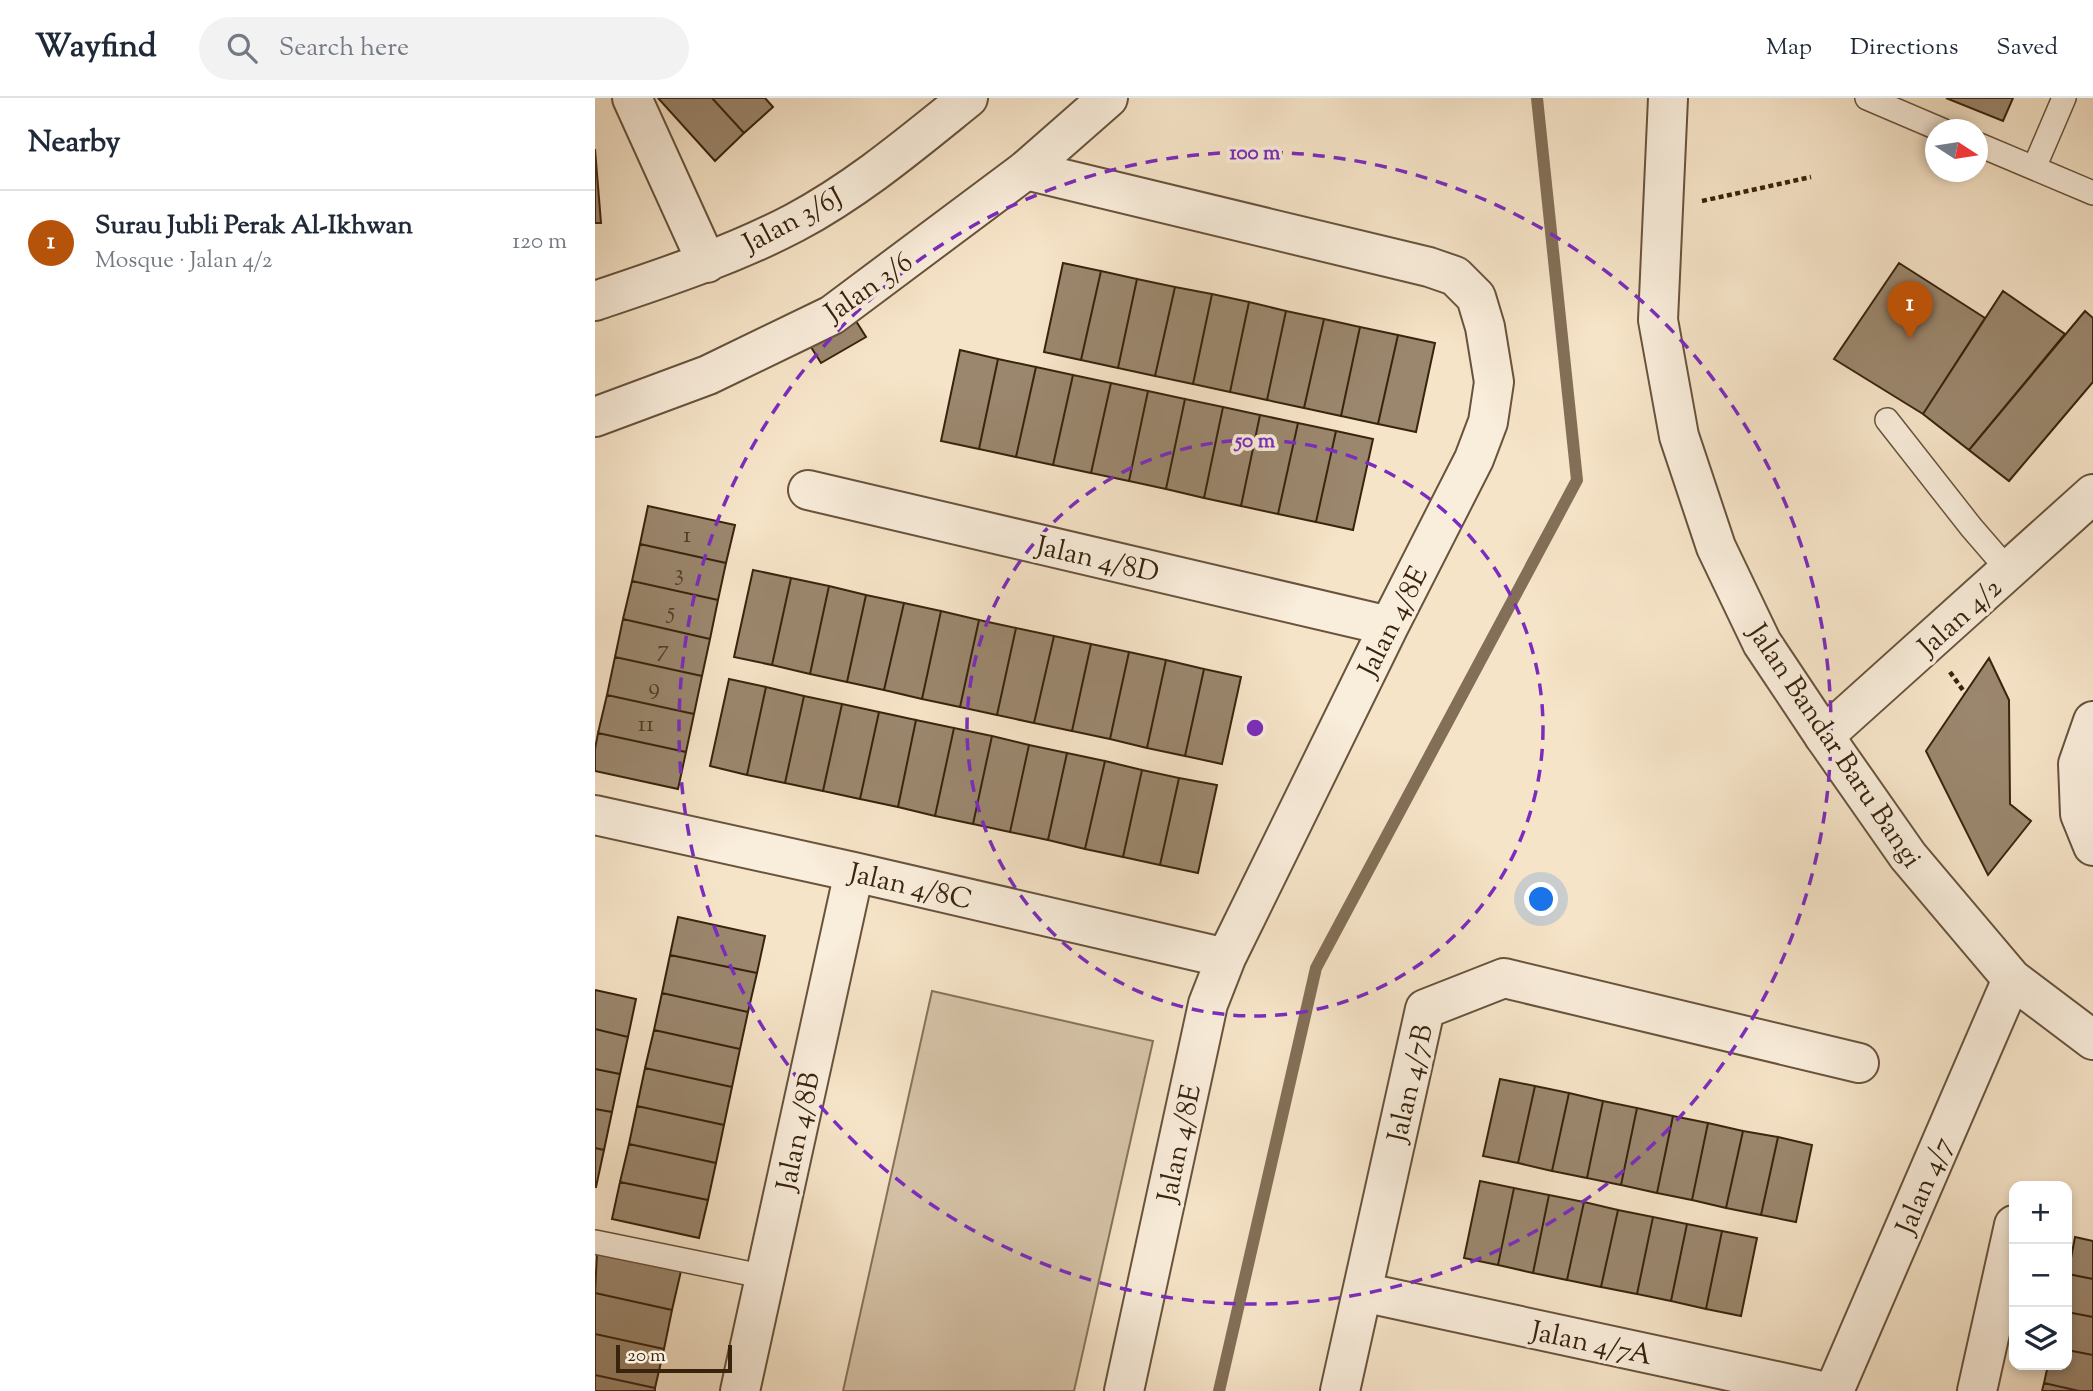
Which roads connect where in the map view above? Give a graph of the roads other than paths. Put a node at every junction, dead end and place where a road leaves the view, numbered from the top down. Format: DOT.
graph roads {
  1 [pos="632,98"];
  2 [pos="968,98"];
  3 [pos="1108,98"];
  4 [pos="1668,98"];
  5 [pos="1867,98"];
  6 [pos="2064,98"];
  7 [pos="1925,123"];
  8 [pos="1988,149"];
  9 [pos="2033,168"];
  10 [pos="1026,170"];
  11 [pos="2093,193"];
  12 [pos="707,263"];
  13 [pos="595,301"];
  14 [pos="595,417"];
  15 [pos="1887,419"];
  16 [pos="808,490"];
  17 [pos="2093,494"];
  18 [pos="2009,571"];
  19 [pos="1389,626"];
  20 [pos="2093,721"];
  21 [pos="1824,736"];
  22 [pos="595,816"];
  23 [pos="2093,846"];
  24 [pos="854,872"];
  25 [pos="1226,958"];
  26 [pos="2011,979"];
  27 [pos="2093,1040"];
  28 [pos="1859,1063"];
  29 [pos="595,1242"];
  30 [pos="2010,1244"];
  31 [pos="766,1277"];
  32 [pos="1362,1292"];
  33 [pos="740,1391"];
  34 [pos="1123,1391"];
  35 [pos="1340,1391"];
  36 [pos="1822,1391"];
  37 [pos="1834,1391"];
  38 [pos="1977,1391"];
  1 -- 12 [label="street"];
  2 -- 12 [label="street, Jalan 3/6J"];
  3 -- 10 [label="street, Jalan 3/6"];
  4 -- 21 [label="street, Jalan Bandar Baru Bangi"];
  5 -- 7 [label="lane"];
  6 -- 9 [label="lane"];
  8 -- 9 [label="lane"];
  9 -- 11 [label="lane"];
  10 -- 14 [label="street, Jalan 3/6"];
  10 -- 19 [label="street, Jalan 4/8E"];
  12 -- 13 [label="street, Jalan 3/6J"];
  15 -- 18 [label="lane"];
  16 -- 19 [label="street, Jalan 4/8D"];
  17 -- 18 [label="street, Jalan 4/2"];
  18 -- 21 [label="street, Jalan 4/2"];
  19 -- 25 [label="street, Jalan 4/8E"];
  20 -- 23 [label="street"];
  21 -- 26 [label="street, Jalan Bandar Baru Bangi"];
  22 -- 24 [label="street, Jalan 4/8C"];
  24 -- 25 [label="street, Jalan 4/8C"];
  24 -- 31 [label="street, Jalan 4/8B"];
  25 -- 34 [label="street, Jalan 4/8E"];
  26 -- 27 [label="street, Jalan Bandar Baru Bangi"];
  26 -- 37 [label="street, Jalan 4/7"];
  28 -- 32 [label="street, Jalan 4/7B"];
  29 -- 31 [label="lane"];
  30 -- 38 [label="street"];
  31 -- 33 [label="street, Jalan 4/8B"];
  32 -- 35 [label="street, Jalan 4/7B"];
  32 -- 36 [label="street, Jalan 4/7A"];
}
